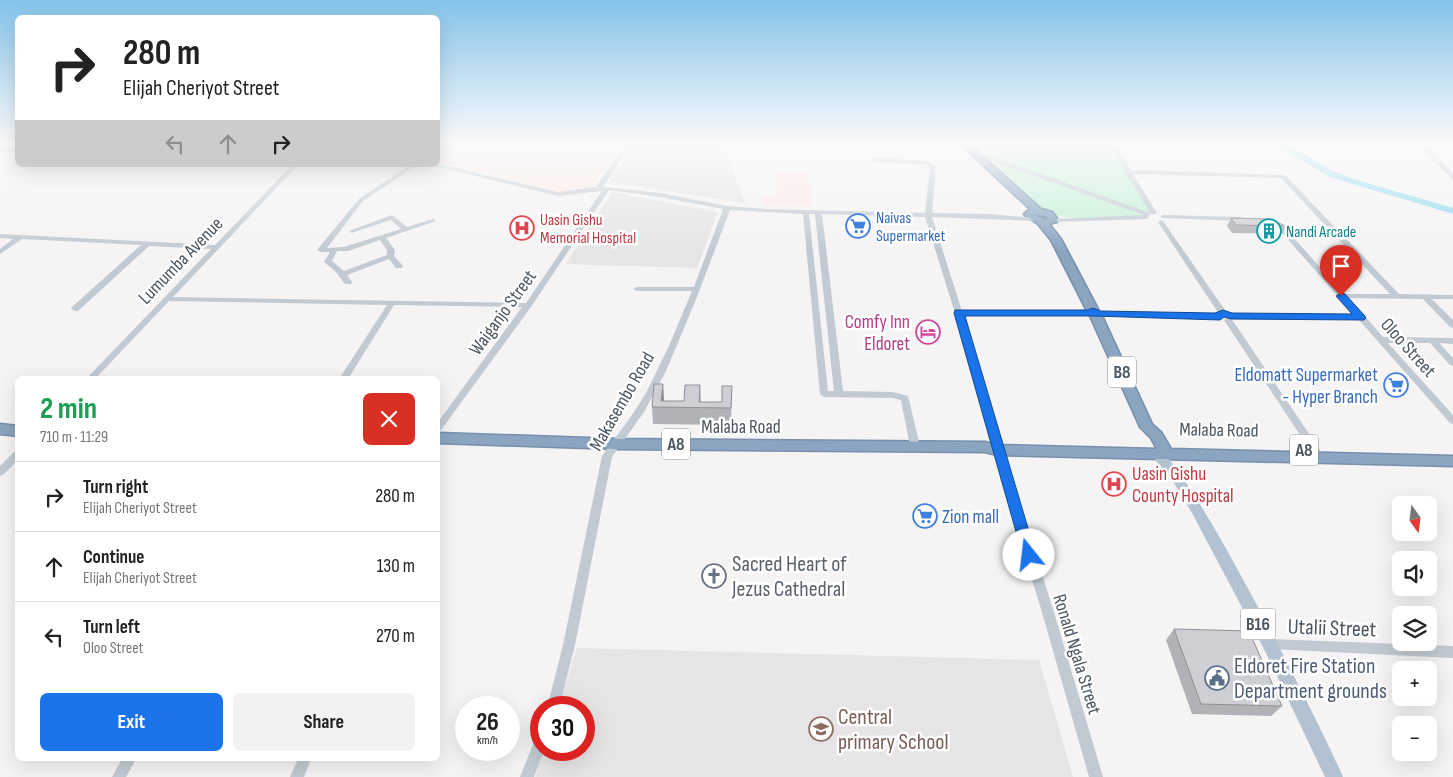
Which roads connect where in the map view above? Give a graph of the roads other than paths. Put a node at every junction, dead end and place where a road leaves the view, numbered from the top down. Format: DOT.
graph roads {
  1 [pos="282,178"];
  2 [pos="395,178"];
  3 [pos="487,178"];
  4 [pos="604,178"];
  5 [pos="933,178"];
  6 [pos="999,178"];
  7 [pos="1000,178"];
  8 [pos="1049,178"];
  9 [pos="1132,178"];
  10 [pos="1285,178"];
  11 [pos="603,188"];
  12 [pos="727,208"];
  13 [pos="806,213"];
  14 [pos="818,213"];
  15 [pos="1149,214"];
  16 [pos="928,215"];
  17 [pos="1041,217"];
  18 [pos="1162,219"];
  19 [pos="1252,219"];
  20 [pos="1267,220"];
  21 [pos="433,221"];
  22 [pos="405,229"];
  23 [pos="352,231"];
  24 [pos="0,236"];
  25 [pos="20,237"];
  26 [pos="382,238"];
  27 [pos="147,244"];
  28 [pos="217,247"];
  29 [pos="334,250"];
  30 [pos="0,252"];
  31 [pos="390,256"];
  32 [pos="399,266"];
  33 [pos="343,274"];
  34 [pos="348,282"];
  35 [pos="637,289"];
  36 [pos="696,290"];
  37 [pos="1341,296"];
  38 [pos="1397,297"];
  39 [pos="1425,297"];
  40 [pos="1453,297"];
  41 [pos="167,299"];
  42 [pos="392,304"];
  43 [pos="528,305"];
  44 [pos="75,309"];
  45 [pos="959,313"];
  46 [pos="1094,314"];
  47 [pos="1225,316"];
  48 [pos="1360,318"];
  49 [pos="1453,325"];
  50 [pos="1381,340"];
  51 [pos="1432,341"];
  52 [pos="1453,341"];
  53 [pos="1453,363"];
  54 [pos="93,376"];
  55 [pos="345,376"];
  56 [pos="840,394"];
  57 [pos="1453,421"];
  58 [pos="440,425"];
  59 [pos="0,429"];
  60 [pos="15,431"];
  61 [pos="440,438"];
  62 [pos="617,444"];
  63 [pos="915,446"];
  64 [pos="993,447"];
  65 [pos="1315,450"];
  66 [pos="1161,451"];
  67 [pos="1453,453"];
  68 [pos="15,457"];
  69 [pos="1453,461"];
  70 [pos="0,472"];
  71 [pos="1269,644"];
  72 [pos="1453,652"];
  73 [pos="556,696"];
  74 [pos="128,761"];
  75 [pos="303,761"];
  76 [pos="533,761"];
  77 [pos="119,777"];
  78 [pos="297,777"];
  79 [pos="527,777"];
  80 [pos="1096,777"];
  81 [pos="1334,777"];
  1 -- 28 [label="street, Lumumba Avenue"];
  2 -- 29 [label="street"];
  3 -- 11 [label="street"];
  4 -- 11 [label="street"];
  5 -- 16 [label="street, Ronald Ngala Street"];
  6 -- 17 [label="highway"];
  7 -- 17 [label="highway"];
  8 -- 15 [label="street"];
  9 -- 15 [label="street"];
  10 -- 38 [label="street"];
  11 -- 12 [label="street"];
  11 -- 43 [label="street, Waiganjo Street"];
  12 -- 13 [label="street"];
  12 -- 36 [label="street, Makasembo Road"];
  13 -- 14 [label="street"];
  13 -- 56 [label="street"];
  14 -- 16 [label="street"];
  14 -- 56 [label="street"];
  15 -- 17 [label="street"];
  15 -- 18 [label="street"];
  16 -- 17 [label="street"];
  16 -- 45 [label="street, Ronald Ngala Street"];
  17 -- 46 [label="highway, B8"];
  18 -- 19 [label="street"];
  18 -- 47 [label="street"];
  20 -- 37 [label="street, Oloo Street"];
  21 -- 22 [label="street"];
  22 -- 23 [label="street"];
  22 -- 26 [label="street"];
  24 -- 25 [label="street"];
  25 -- 27 [label="street"];
  25 -- 30 [label="street"];
  26 -- 29 [label="street"];
  26 -- 31 [label="street"];
  27 -- 28 [label="street"];
  27 -- 44 [label="street"];
  28 -- 41 [label="street, Lumumba Avenue"];
  29 -- 33 [label="street"];
  31 -- 32 [label="street"];
  31 -- 33 [label="street"];
  33 -- 34 [label="street"];
  35 -- 36 [label="street"];
  36 -- 62 [label="street, Makasembo Road"];
  37 -- 38 [label="street"];
  37 -- 48 [label="street, Oloo Street"];
  38 -- 39 [label="street"];
  39 -- 40 [label="street"];
  39 -- 49 [label="street"];
  41 -- 42 [label="street"];
  41 -- 54 [label="street, Lumumba Avenue"];
  42 -- 43 [label="street"];
  42 -- 55 [label="street"];
  43 -- 58 [label="street, Waiganjo Street"];
  45 -- 46 [label="street"];
  45 -- 64 [label="street, Ronald Ngala Street"];
  46 -- 47 [label="street"];
  46 -- 66 [label="highway, B8"];
  47 -- 48 [label="street"];
  47 -- 65 [label="street"];
  48 -- 50 [label="street, Oloo Street"];
  50 -- 51 [label="street"];
  50 -- 57 [label="street, Oloo Street"];
  51 -- 52 [label="street"];
  51 -- 53 [label="street"];
  56 -- 63 [label="street"];
  59 -- 60 [label="highway"];
  61 -- 62 [label="highway, Malaba Road / A8"];
  62 -- 63 [label="highway, Malaba Road / A8"];
  62 -- 73 [label="street, Makasembo Road"];
  63 -- 64 [label="highway, Malaba Road / A8"];
  64 -- 66 [label="highway, Malaba Road / A8"];
  64 -- 80 [label="street, Ronald Ngala Street"];
  65 -- 66 [label="highway, Malaba Road / A8"];
  65 -- 67 [label="highway, Malaba Road / A8"];
  66 -- 69 [label="highway, A8"];
  66 -- 71 [label="main road, B16"];
  68 -- 70 [label="street"];
  71 -- 72 [label="street, Utalii Street"];
  71 -- 81 [label="main road, B16"];
  74 -- 77 [label="street"];
  75 -- 78 [label="street"];
  76 -- 79 [label="street"];
}
